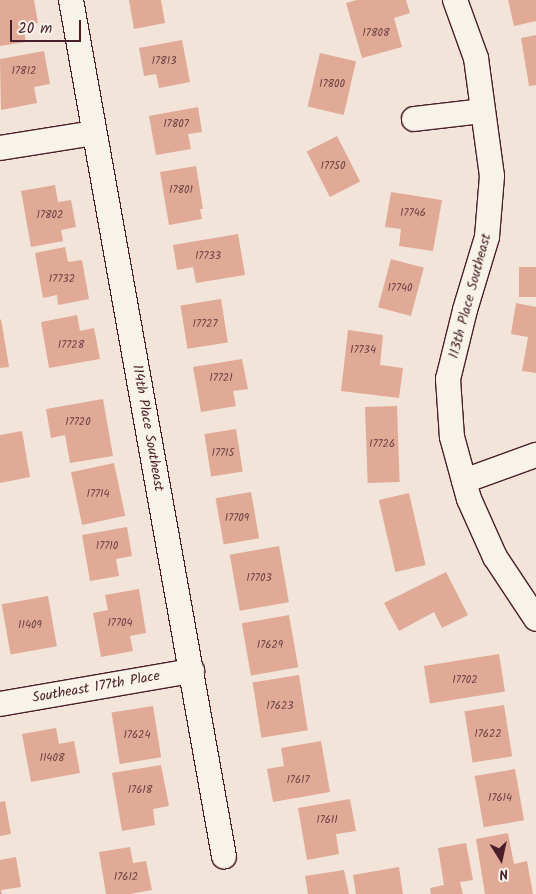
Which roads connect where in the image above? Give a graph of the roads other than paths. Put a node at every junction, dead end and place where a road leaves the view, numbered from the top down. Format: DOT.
graph roads {
  1 [pos="71,0"];
  2 [pos="455,0"];
  3 [pos="483,111"];
  4 [pos="414,119"];
  5 [pos="94,133"];
  6 [pos="0,148"];
  7 [pos="536,455"];
  8 [pos="464,481"];
  9 [pos="536,619"];
  10 [pos="192,671"];
  11 [pos="0,704"];
  12 [pos="224,856"];
  1 -- 5 [label="street, 114th Place Southeast"];
  2 -- 3 [label="street, 113th Place Southeast"];
  3 -- 4 [label="street"];
  3 -- 8 [label="street, 113th Place Southeast"];
  5 -- 6 [label="street"];
  5 -- 10 [label="street, 114th Place Southeast"];
  7 -- 8 [label="street"];
  8 -- 9 [label="street, 113th Place Southeast"];
  10 -- 11 [label="street, Southeast 177th Place"];
  10 -- 12 [label="street, 114th Place Southeast"];
}
